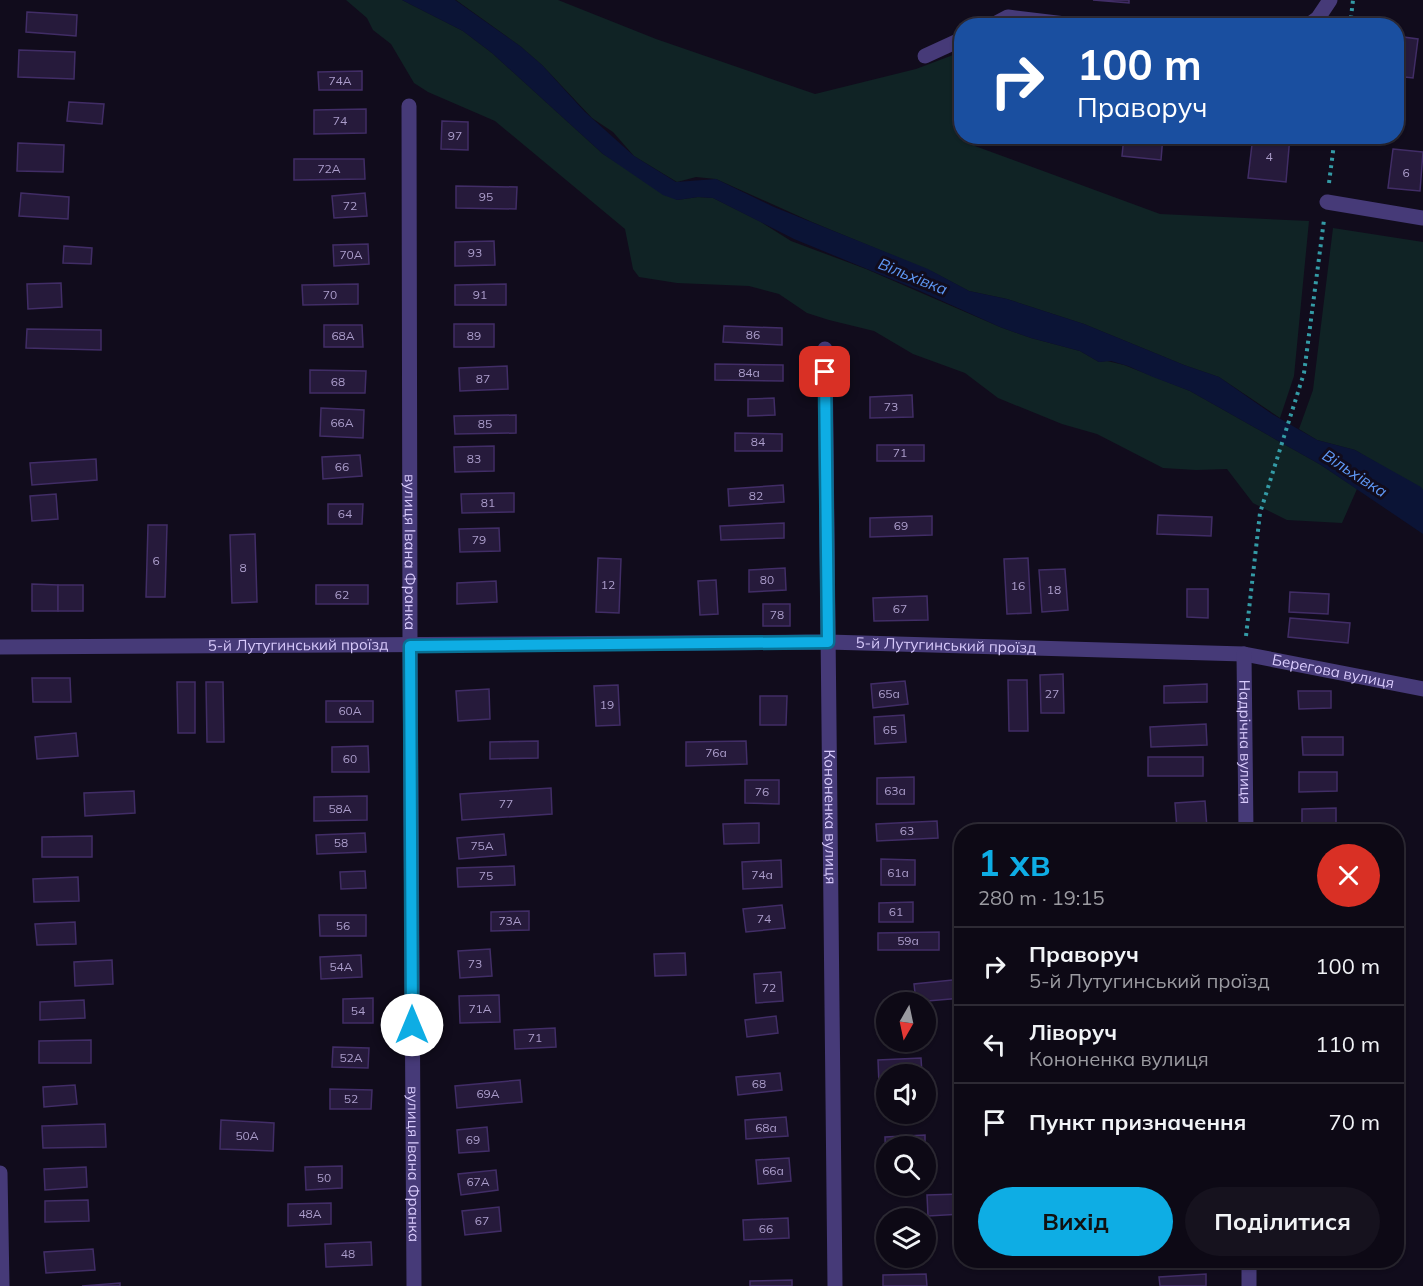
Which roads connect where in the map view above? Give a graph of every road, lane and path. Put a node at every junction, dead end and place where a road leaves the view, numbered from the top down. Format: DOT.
graph roads {
  1 [pos="1330,0"];
  2 [pos="1353,0"];
  3 [pos="1318,18"];
  4 [pos="1351,18"];
  5 [pos="954,43"];
  6 [pos="925,56"];
  7 [pos="408,106"];
  8 [pos="1334,144"];
  9 [pos="1327,202"];
  10 [pos="1423,218"];
  11 [pos="825,349"];
  12 [pos="828,642"];
  13 [pos="410,646"];
  14 [pos="0,647"];
  15 [pos="1244,654"];
  16 [pos="1423,688"];
  17 [pos="1246,824"];
  18 [pos="0,1173"];
  19 [pos="1249,1268"];
  20 [pos="2,1286"];
  21 [pos="414,1286"];
  22 [pos="835,1286"];
  23 [pos="1249,1286"];
  1 -- 3 [label="street"];
  2 -- 4 [label="path"];
  5 -- 6 [label="street"];
  7 -- 13 [label="street, вулиця Івана Франка"];
  8 -- 9 [label="path"];
  9 -- 10 [label="street"];
  9 -- 15 [label="path"];
  11 -- 12 [label="street, Кононенка вулиця"];
  12 -- 13 [label="street, 5-й Лутугинський проїзд"];
  12 -- 15 [label="street, 5-й Лутугинський проїзд"];
  12 -- 22 [label="street, Кононенка вулиця"];
  13 -- 14 [label="street, 5-й Лутугинський проїзд"];
  13 -- 21 [label="street, вулиця Івана Франка"];
  15 -- 16 [label="street, Берегова вулиця"];
  15 -- 17 [label="street, Надрічна вулиця"];
  18 -- 20 [label="street"];
  19 -- 23 [label="street"];
}
